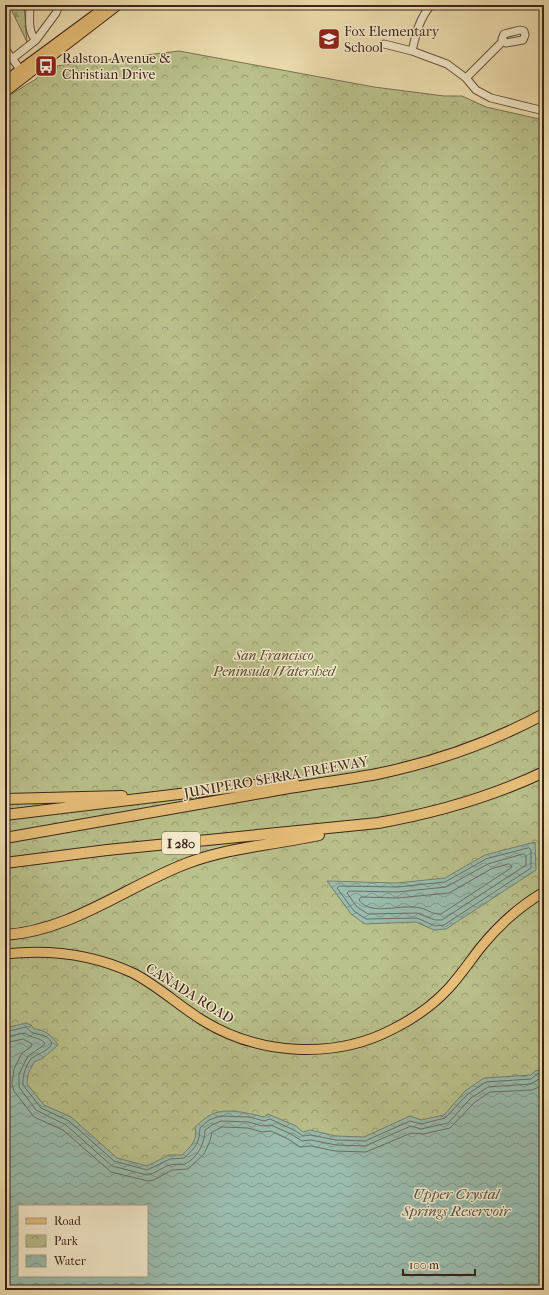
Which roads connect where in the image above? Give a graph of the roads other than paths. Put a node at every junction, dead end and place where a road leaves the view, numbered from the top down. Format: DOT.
graph roads {
  1 [pos="30,5"];
  2 [pos="59,5"];
  3 [pos="107,5"];
  4 [pos="118,5"];
  5 [pos="431,5"];
  6 [pos="36,40"];
  7 [pos="503,41"];
  8 [pos="384,44"];
  9 [pos="5,49"];
  10 [pos="412,51"];
  11 [pos="12,58"];
  12 [pos="23,73"];
  13 [pos="466,78"];
  14 [pos="5,82"];
  15 [pos="5,92"];
  16 [pos="544,111"];
  17 [pos="544,714"];
  18 [pos="544,772"];
  19 [pos="305,785"];
  20 [pos="213,790"];
  21 [pos="5,799"];
  22 [pos="5,815"];
  23 [pos="357,826"];
  24 [pos="5,838"];
  25 [pos="5,863"];
  26 [pos="544,892"];
  27 [pos="5,935"];
  28 [pos="5,954"];
  1 -- 6 [label="street"];
  2 -- 6 [label="street"];
  3 -- 12 [label="main road"];
  4 -- 12 [label="main road"];
  5 -- 10 [label="street"];
  6 -- 11 [label="street"];
  7 -- 13 [label="street"];
  8 -- 10 [label="street"];
  9 -- 11 [label="street"];
  10 -- 13 [label="street"];
  11 -- 12 [label="street"];
  12 -- 14 [label="main road"];
  12 -- 15 [label="main road"];
  13 -- 16 [label="street"];
  17 -- 19 [label="highway, JUNIPERO SERRA FREEWAY"];
  18 -- 23 [label="highway, I 280"];
  19 -- 20 [label="highway"];
  19 -- 24 [label="highway, JUNIPERO SERRA FREEWAY"];
  20 -- 21 [label="highway"];
  20 -- 22 [label="highway"];
  23 -- 25 [label="highway, I 280"];
  23 -- 27 [label="highway"];
  26 -- 28 [label="main road, CAÑADA ROAD"];
}
